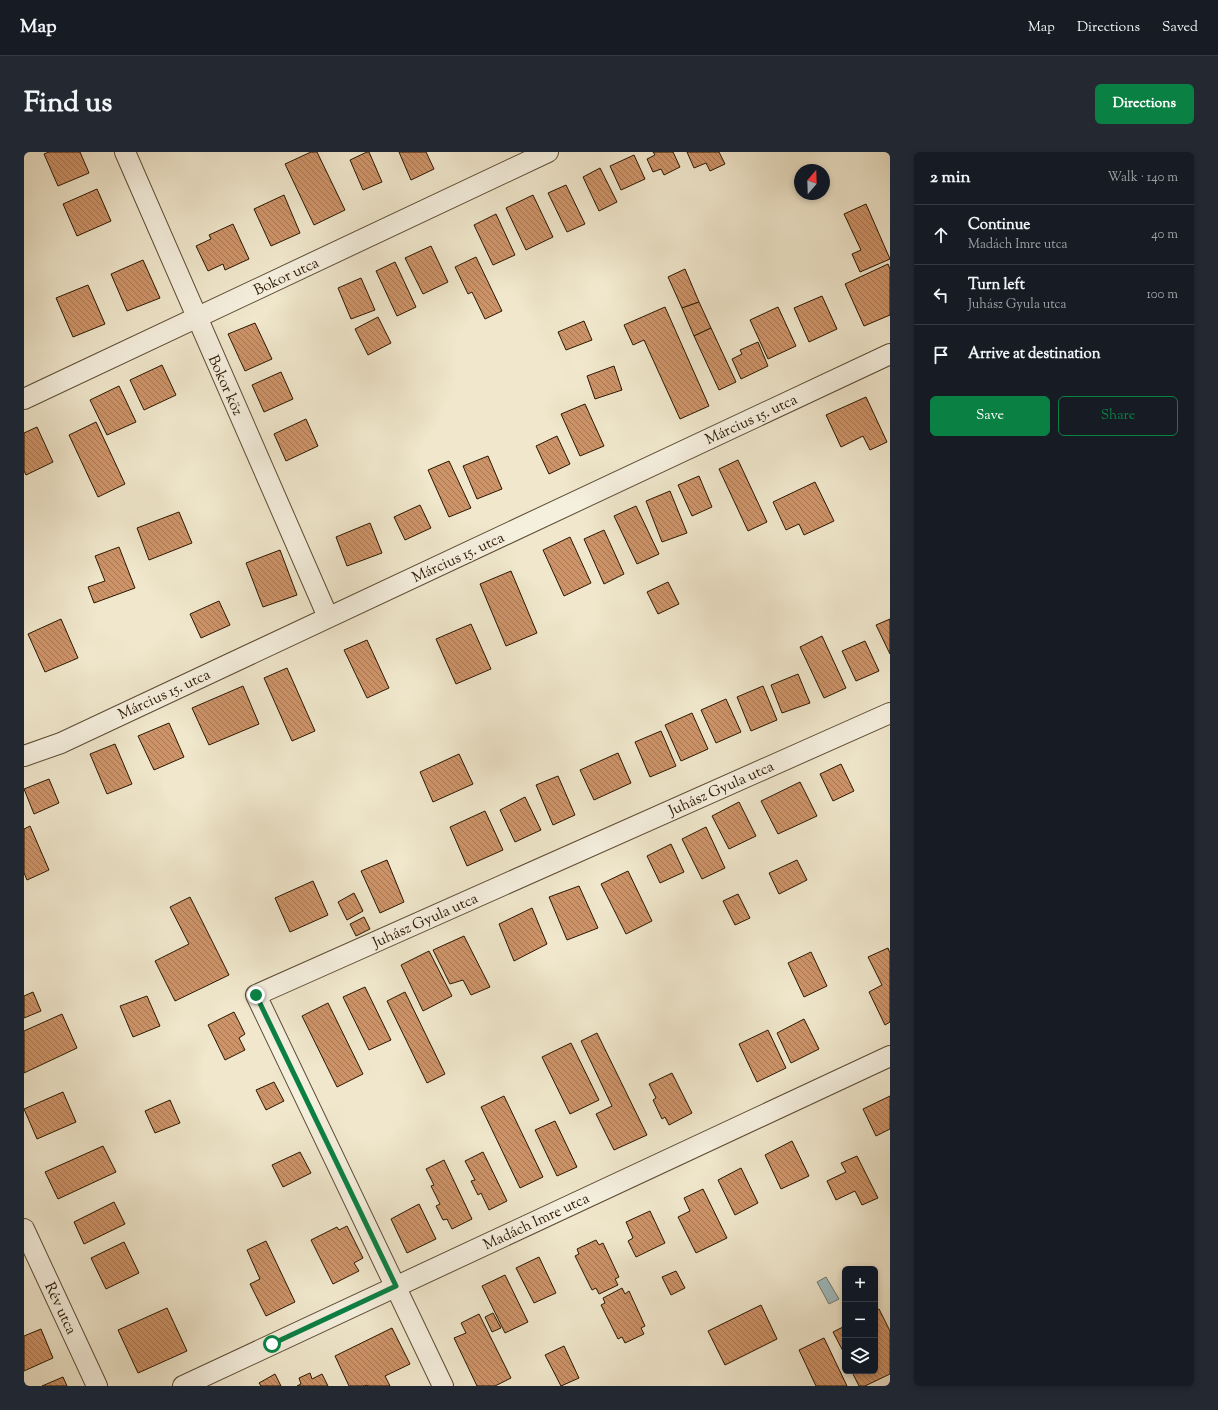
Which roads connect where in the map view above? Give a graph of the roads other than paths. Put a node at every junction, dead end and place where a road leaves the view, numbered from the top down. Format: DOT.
graph roads {
  1 [pos="125,152"];
  2 [pos="548,152"];
  3 [pos="197,318"];
  4 [pos="890,354"];
  5 [pos="24,399"];
  6 [pos="328,618"];
  7 [pos="890,713"];
  8 [pos="24,756"];
  9 [pos="890,1056"];
  10 [pos="24,1229"];
  11 [pos="396,1286"];
  12 [pos="97,1386"];
  13 [pos="183,1386"];
  14 [pos="443,1386"];
  1 -- 3 [label="street, Bokor köz"];
  2 -- 3 [label="street, Bokor utca"];
  3 -- 5 [label="street, Bokor utca"];
  3 -- 6 [label="street, Bokor köz"];
  4 -- 6 [label="street, Március 15. utca"];
  6 -- 8 [label="street, Március 15. utca"];
  7 -- 11 [label="street, Juhász Gyula utca"];
  9 -- 11 [label="street, Madách Imre utca"];
  10 -- 12 [label="street, Rév utca"];
  11 -- 13 [label="street, Madách Imre utca"];
  11 -- 14 [label="street"];
}
